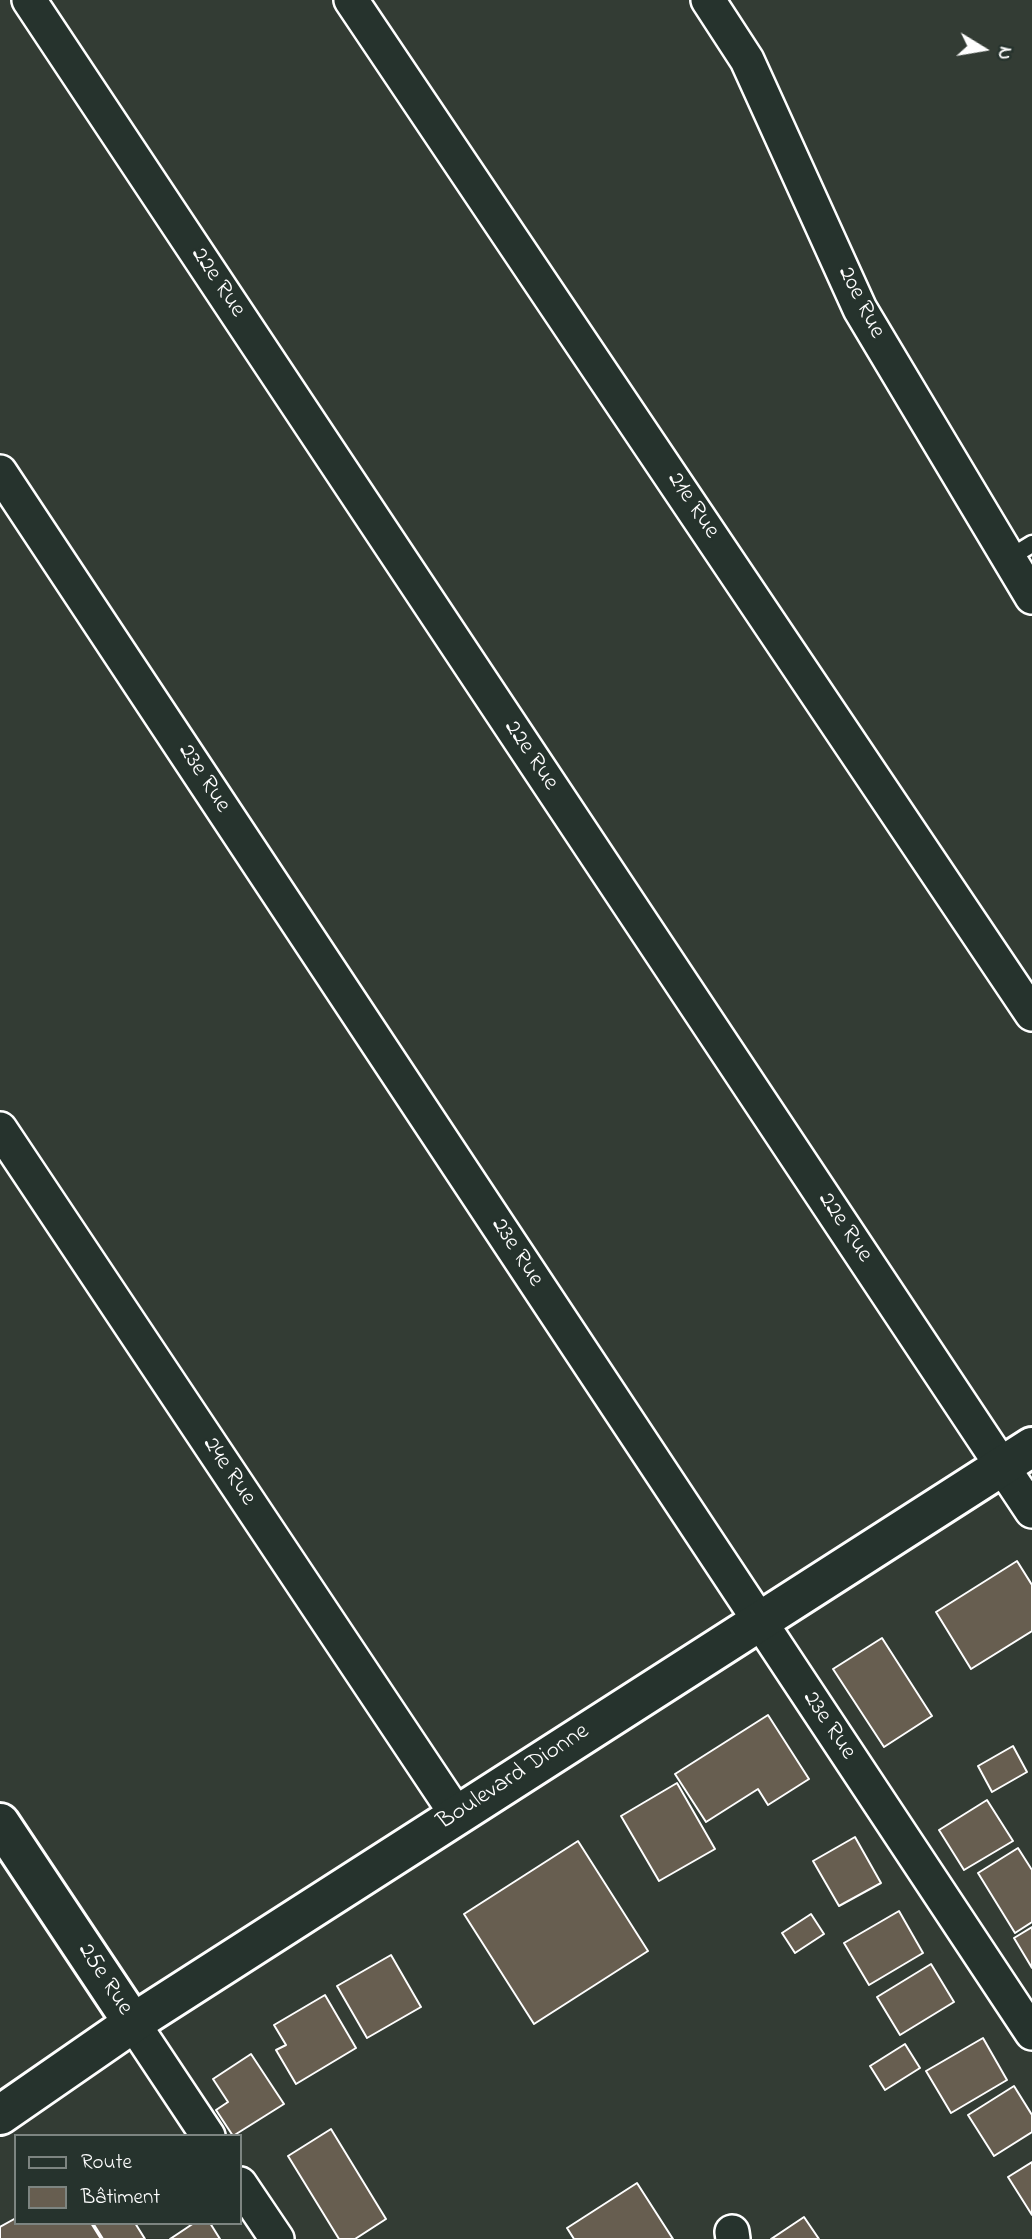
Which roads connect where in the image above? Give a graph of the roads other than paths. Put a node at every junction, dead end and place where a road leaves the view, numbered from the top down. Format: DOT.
graph roads {
  1 [pos="29,0"];
  2 [pos="351,0"];
  3 [pos="709,0"];
  4 [pos="0,472"];
  5 [pos="1020,551"];
  6 [pos="1032,597"];
  7 [pos="1032,1014"];
  8 [pos="0,1129"];
  9 [pos="1016,1456"];
  10 [pos="1032,1511"];
  11 [pos="758,1620"];
  12 [pos="457,1815"];
  13 [pos="0,1823"];
  14 [pos="133,2024"];
  15 [pos="1032,2033"];
  16 [pos="0,2115"];
  17 [pos="207,2134"];
  18 [pos="242,2186"];
  19 [pos="277,2239"];
  1 -- 9 [label="street, 22e Rue"];
  2 -- 7 [label="street, 21e Rue"];
  3 -- 5 [label="street, 20e Rue"];
  4 -- 11 [label="street, 23e Rue"];
  5 -- 6 [label="street, 20e Rue"];
  8 -- 12 [label="street, 24e Rue"];
  9 -- 10 [label="street, 22e Rue"];
  9 -- 11 [label="main road, Boulevard Dionne"];
  11 -- 12 [label="main road, Boulevard Dionne"];
  11 -- 15 [label="street, 23e Rue"];
  12 -- 14 [label="main road, Boulevard Dionne"];
  13 -- 14 [label="main road, 25e Rue"];
  14 -- 16 [label="main road, Boulevard Dionne"];
  14 -- 17 [label="street, 25e Rue"];
  18 -- 19 [label="street"];
}
